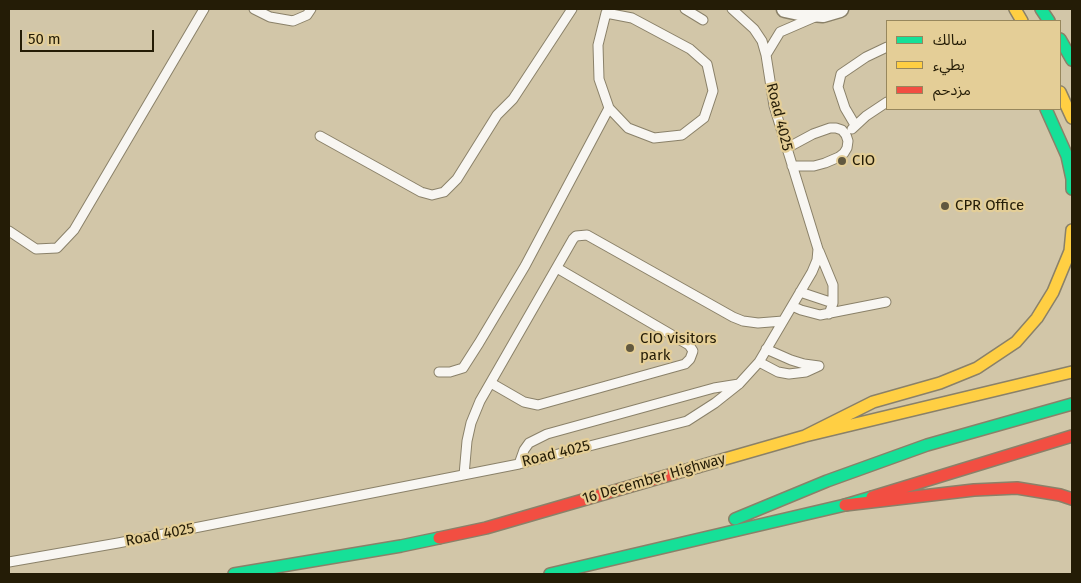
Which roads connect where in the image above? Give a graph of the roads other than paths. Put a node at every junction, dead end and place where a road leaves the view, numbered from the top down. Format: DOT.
graph roads {
  1 [pos="204,9"];
  2 [pos="254,9"];
  3 [pos="311,9"];
  4 [pos="572,9"];
  5 [pos="685,9"];
  6 [pos="732,9"];
  7 [pos="785,9"];
  8 [pos="840,9"];
  9 [pos="1015,9"];
  10 [pos="1041,9"];
  11 [pos="607,11"];
  12 [pos="272,13"];
  13 [pos="823,14"];
  14 [pos="703,20"];
  15 [pos="1021,20"];
  16 [pos="1048,20"];
  17 [pos="1061,41"];
  18 [pos="886,47"];
  19 [pos="766,55"];
  20 [pos="1072,60"];
  21 [pos="1061,94"];
  22 [pos="886,103"];
  23 [pos="609,108"];
  24 [pos="1046,110"];
  25 [pos="1072,118"];
  26 [pos="855,125"];
  27 [pos="846,135"];
  28 [pos="320,136"];
  29 [pos="787,148"];
  30 [pos="792,166"];
  31 [pos="1072,189"];
  32 [pos="1072,230"];
  33 [pos="9,231"];
  34 [pos="818,249"];
  35 [pos="557,268"];
  36 [pos="800,292"];
  37 [pos="886,302"];
  38 [pos="833,303"];
  39 [pos="792,306"];
  40 [pos="829,314"];
  41 [pos="783,321"];
  42 [pos="766,349"];
  43 [pos="759,362"];
  44 [pos="439,372"];
  45 [pos="1072,372"];
  46 [pos="491,383"];
  47 [pos="739,384"];
  48 [pos="1072,404"];
  49 [pos="805,436"];
  50 [pos="1072,436"];
  51 [pos="519,464"];
  52 [pos="464,475"];
  53 [pos="1072,499"];
  54 [pos="845,505"];
  55 [pos="671,546"];
  56 [pos="9,562"];
  57 [pos="234,574"];
  58 [pos="550,574"];
  1 -- 33 [label="lane"];
  2 -- 12 [label="lane"];
  3 -- 12 [label="lane"];
  4 -- 28 [label="lane"];
  5 -- 14 [label="lane"];
  6 -- 19 [label="lane, Road 4025"];
  7 -- 13 [label="street"];
  8 -- 13 [label="street"];
  9 -- 15 [label="main road"];
  10 -- 16 [label="main road"];
  11 -- 23 [label="lane"];
  11 -- 23 [label="lane"];
  13 -- 19 [label="lane"];
  17 -- 20 [label="main road"];
  18 -- 26 [label="lane"];
  19 -- 29 [label="lane, Road 4025"];
  21 -- 25 [label="main road"];
  22 -- 26 [label="lane"];
  23 -- 44 [label="lane"];
  24 -- 31 [label="main road"];
  26 -- 27 [label="lane"];
  27 -- 29 [label="lane"];
  27 -- 30 [label="lane"];
  29 -- 30 [label="lane, Road 4025"];
  30 -- 34 [label="lane, Road 4025"];
  32 -- 49 [label="main road"];
  34 -- 36 [label="lane, Road 4025"];
  34 -- 38 [label="lane"];
  35 -- 41 [label="lane"];
  35 -- 46 [label="lane"];
  35 -- 46 [label="lane"];
  36 -- 38 [label="lane"];
  36 -- 39 [label="lane, Road 4025"];
  37 -- 40 [label="lane"];
  38 -- 40 [label="lane"];
  39 -- 40 [label="lane"];
  39 -- 41 [label="lane, Road 4025"];
  41 -- 42 [label="lane, Road 4025"];
  42 -- 43 [label="lane, Road 4025"];
  42 -- 43 [label="lane"];
  43 -- 47 [label="lane, Road 4025"];
  45 -- 49 [label="main road, 16 December Highway"];
  46 -- 52 [label="lane"];
  47 -- 51 [label="lane, Road 4025"];
  47 -- 51 [label="lane"];
  48 -- 55 [label="main road"];
  49 -- 57 [label="main road, 16 December Highway"];
  50 -- 54 [label="main road"];
  51 -- 52 [label="lane, Road 4025"];
  52 -- 56 [label="lane, Road 4025"];
  53 -- 54 [label="main road"];
  54 -- 55 [label="main road"];
  55 -- 58 [label="main road"];
}
